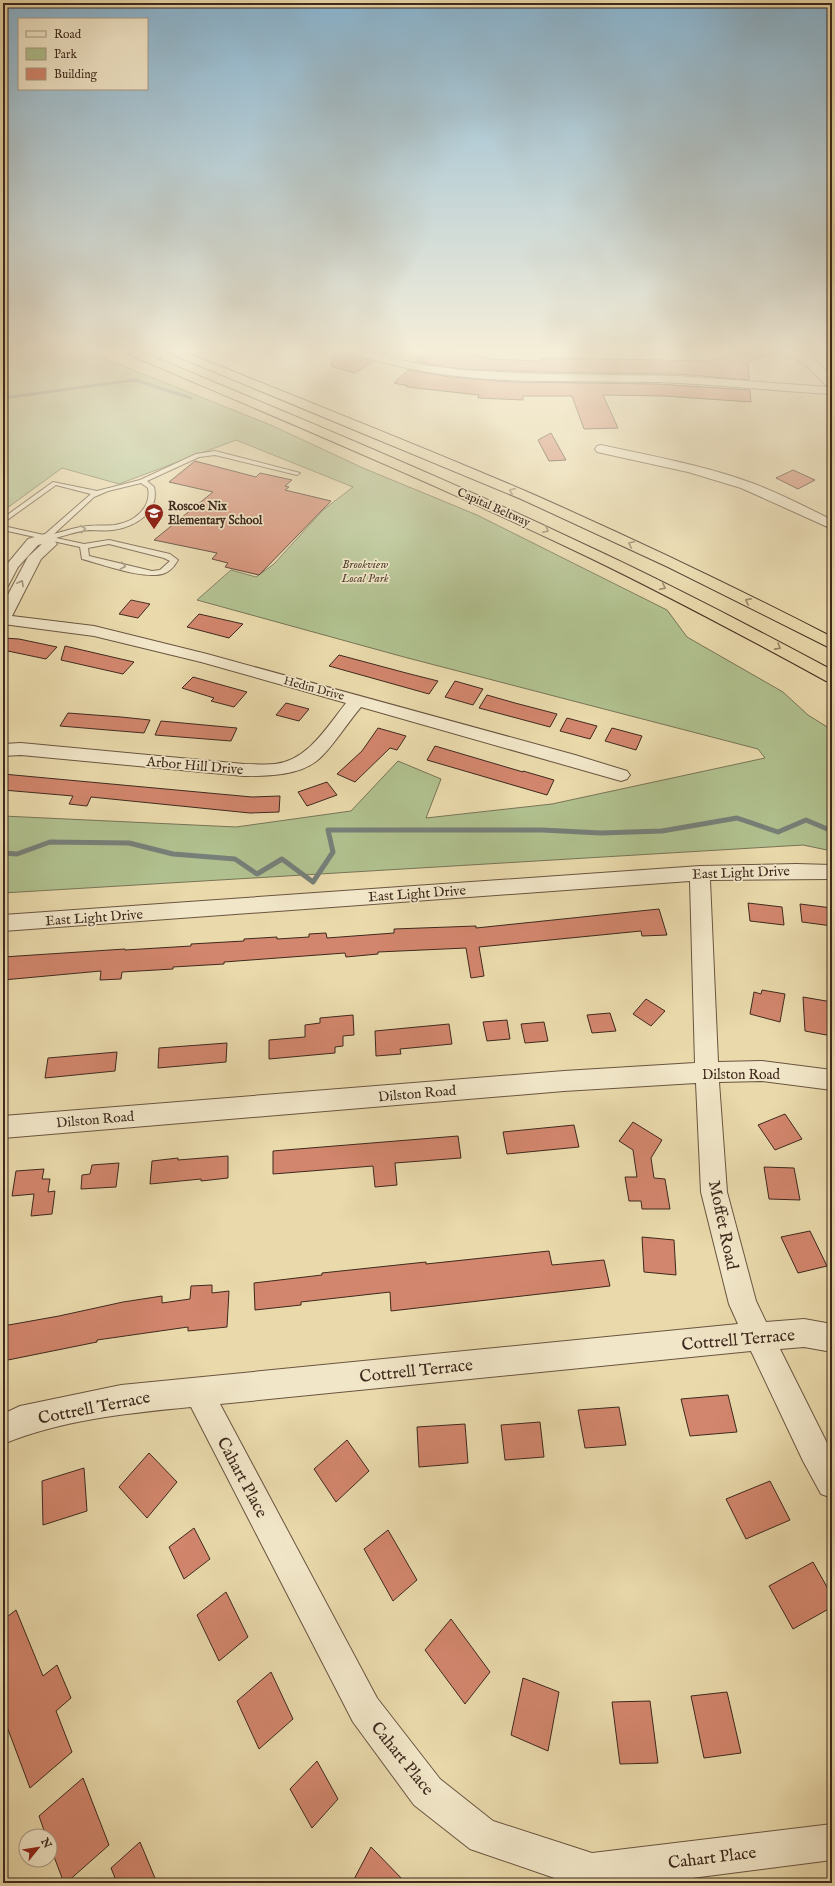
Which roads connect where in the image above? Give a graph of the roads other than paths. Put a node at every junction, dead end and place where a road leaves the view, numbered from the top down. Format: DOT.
graph roads {
  1 [pos="331,437"];
  2 [pos="383,437"];
  3 [pos="601,449"];
  4 [pos="297,473"];
  5 [pos="142,480"];
  6 [pos="98,494"];
  7 [pos="3,521"];
  8 [pos="832,524"];
  9 [pos="3,528"];
  10 [pos="45,538"];
  11 [pos="84,546"];
  12 [pos="31,564"];
  13 [pos="12,565"];
  14 [pos="3,582"];
  15 [pos="3,618"];
  16 [pos="832,644"];
  17 [pos="832,677"];
  18 [pos="357,700"];
  19 [pos="3,750"];
  20 [pos="621,775"];
  21 [pos="832,872"];
  22 [pos="700,873"];
  23 [pos="3,923"];
  24 [pos="707,1072"];
  25 [pos="832,1080"];
  26 [pos="3,1126"];
  27 [pos="758,1336"];
  28 [pos="832,1338"];
  29 [pos="198,1391"];
  30 [pos="3,1429"];
  31 [pos="832,1482"];
  32 [pos="832,1842"];
  1 -- 17 [label="highway, Capital Beltway, one-way"];
  16 -- 2 [label="highway, Capital Beltway, one-way"];
  3 -- 8 [label="street"];
  4 -- 5 [label="lane"];
  5 -- 6 [label="lane"];
  10 -- 5 [label="lane, one-way"];
  6 -- 7 [label="lane"];
  6 -- 10 [label="lane"];
  9 -- 10 [label="lane"];
  10 -- 11 [label="lane"];
  10 -- 12 [label="street"];
  10 -- 13 [label="street"];
  11 -- 11 [label="lane, one-way"];
  12 -- 13 [label="lane"];
  15 -- 12 [label="street, one-way"];
  13 -- 14 [label="street"];
  15 -- 18 [label="street, Hedin Drive"];
  18 -- 19 [label="street, Arbor Hill Drive"];
  18 -- 20 [label="street, Hedin Drive"];
  21 -- 22 [label="street, East Light Drive"];
  22 -- 23 [label="street, East Light Drive"];
  22 -- 24 [label="street, Moffet Road"];
  24 -- 25 [label="street, Dilston Road"];
  24 -- 26 [label="street, Dilston Road"];
  24 -- 27 [label="street, Moffet Road"];
  27 -- 28 [label="street, Cottrell Terrace"];
  27 -- 29 [label="street, Cottrell Terrace"];
  27 -- 31 [label="street, Moffet Road"];
  29 -- 30 [label="street, Cottrell Terrace"];
  29 -- 32 [label="street, Cahart Place"];
}
